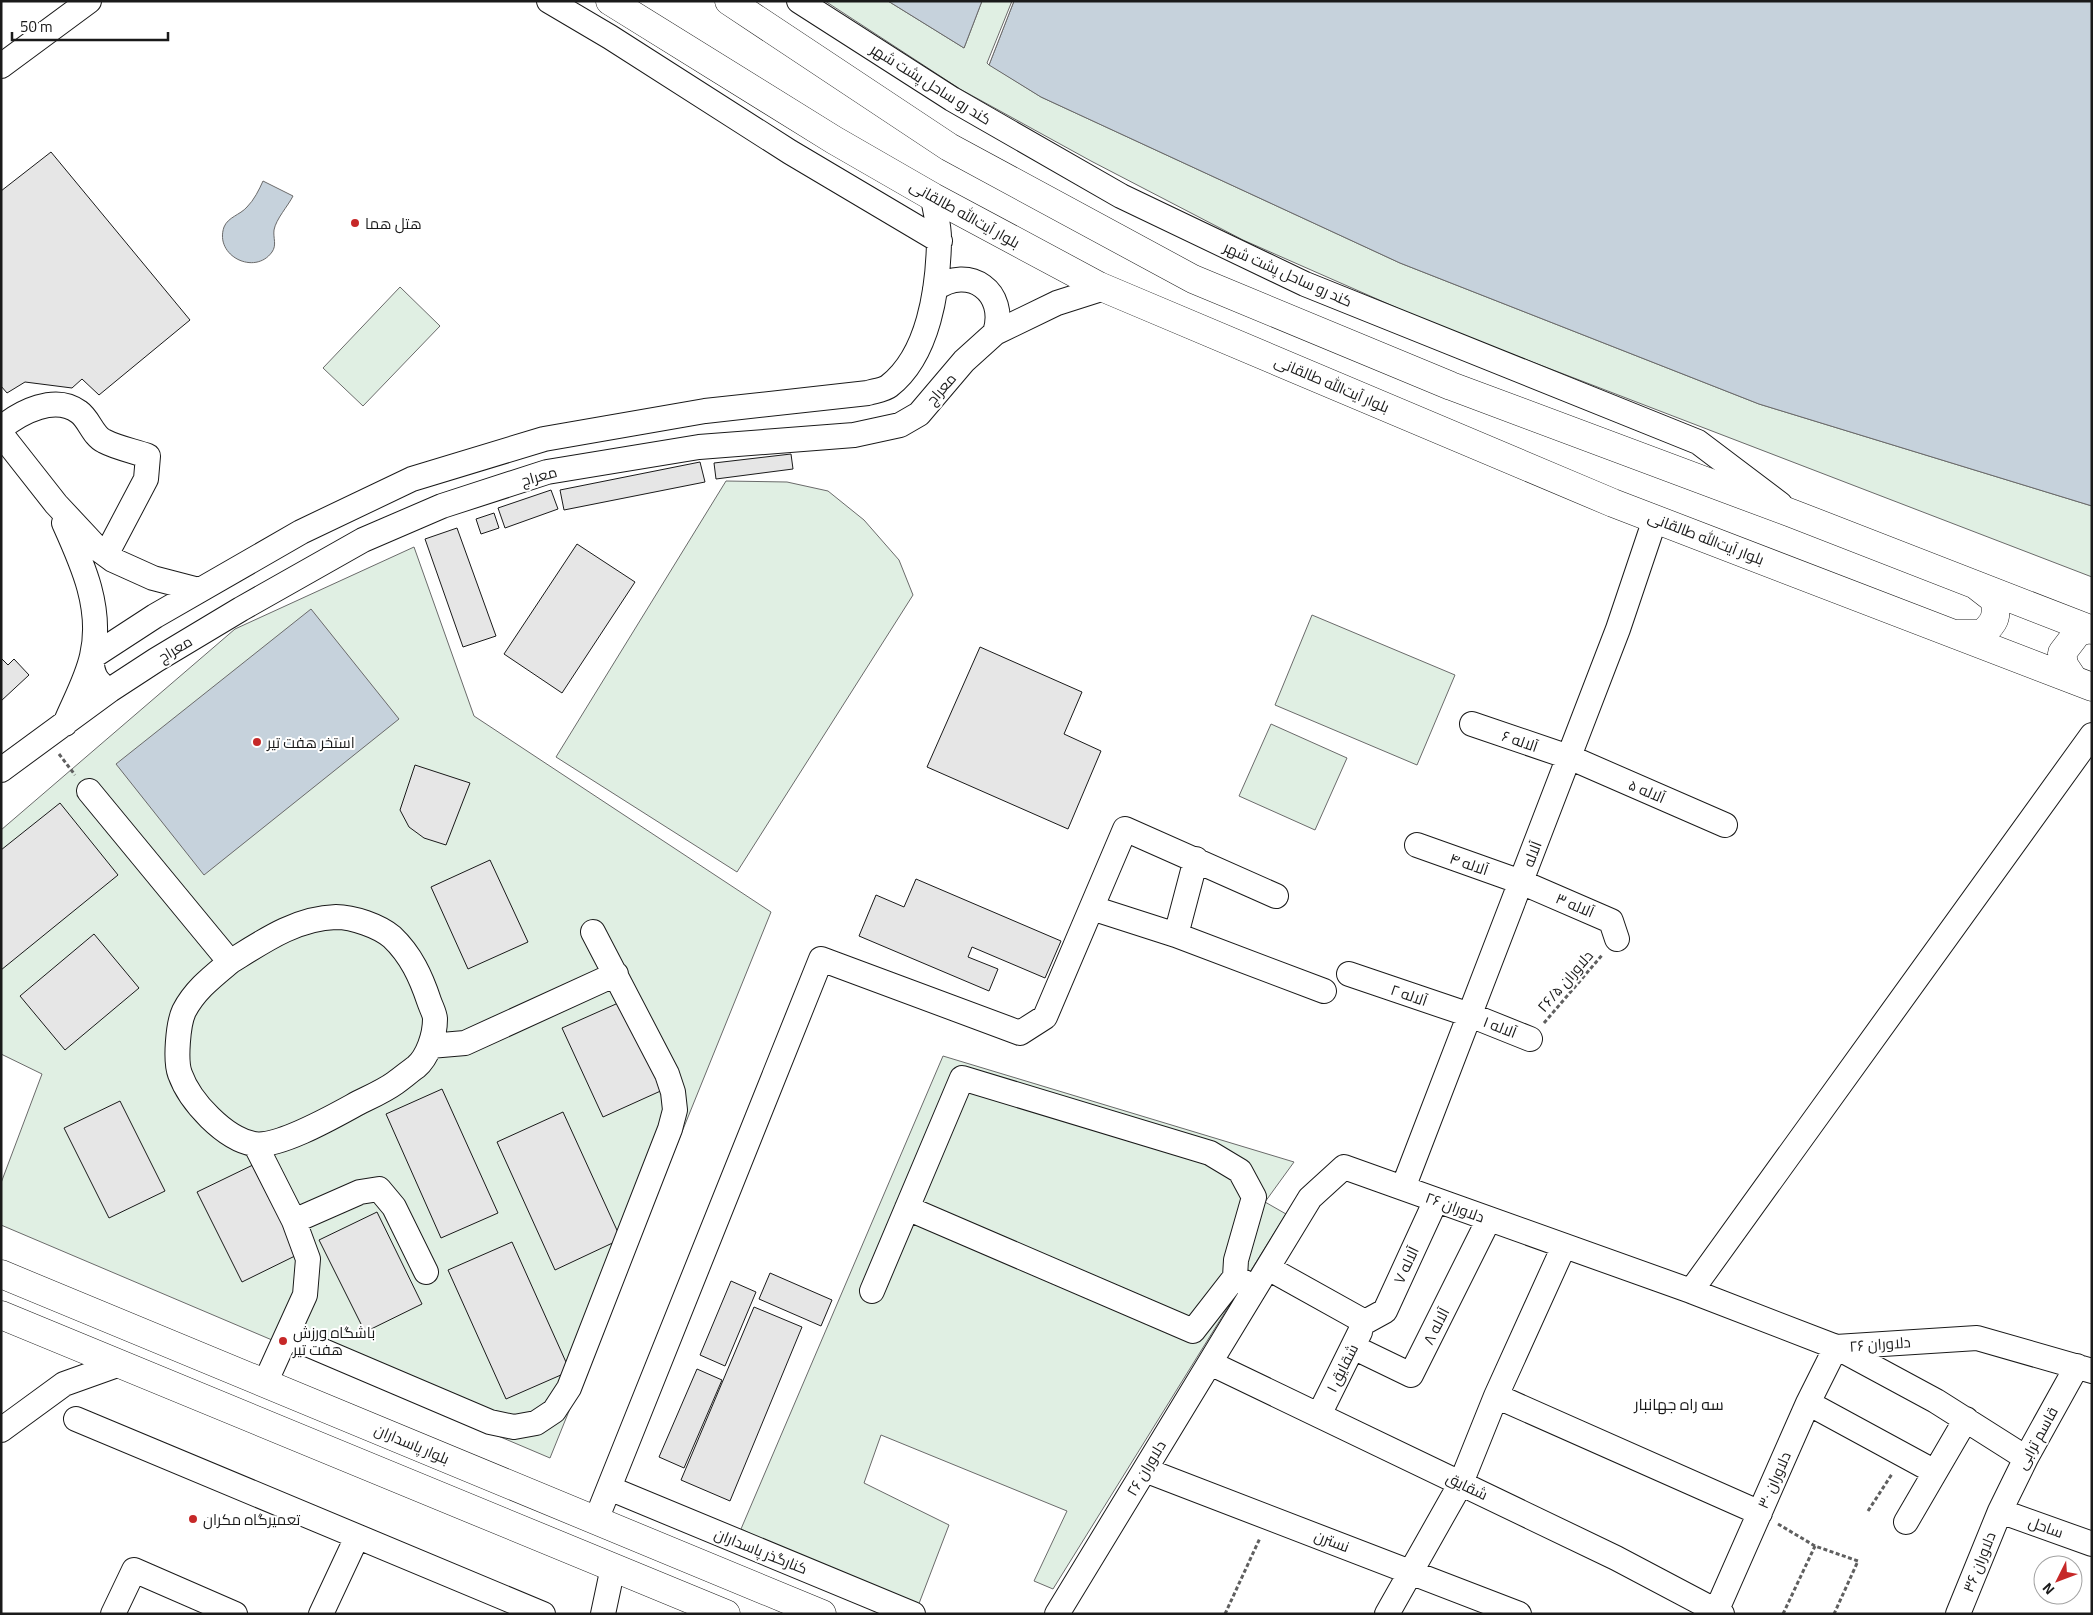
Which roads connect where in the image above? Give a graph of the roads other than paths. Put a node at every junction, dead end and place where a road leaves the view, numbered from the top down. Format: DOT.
graph roads {
  1 [pos="89,1"];
  2 [pos="549,1"];
  3 [pos="610,1"];
  4 [pos="729,1"];
  5 [pos="799,1"];
  6 [pos="1,66"];
  7 [pos="933,197"];
  8 [pos="940,241"];
  9 [pos="1104,288"];
  10 [pos="935,289"];
  11 [pos="995,333"];
  12 [pos="1,428"];
  13 [pos="1,434"];
  14 [pos="56,504"];
  15 [pos="1791,513"];
  16 [pos="1655,519"];
  17 [pos="106,555"];
  18 [pos="222,577"];
  19 [pos="1975,584"];
  20 [pos="199,590"];
  21 [pos="241,609"];
  22 [pos="2091,629"];
  23 [pos="1956,634"];
  24 [pos="92,657"];
  25 [pos="2083,684"];
  26 [pos="110,690"];
  27 [pos="1472,724"];
  28 [pos="55,732"];
  29 [pos="2092,735"];
  30 [pos="1569,757"];
  31 [pos="1,770"];
  32 [pos="89,791"];
  33 [pos="1726,825"];
  34 [pos="1416,845"];
  35 [pos="1196,859"];
  36 [pos="1521,882"];
  37 [pos="1276,896"];
  38 [pos="1092,908"];
  39 [pos="593,932"];
  40 [pos="1176,935"];
  41 [pos="1616,939"];
  42 [pos="230,962"];
  43 [pos="616,974"];
  44 [pos="1349,974"];
  45 [pos="1324,991"];
  46 [pos="1470,1016"];
  47 [pos="1530,1039"];
  48 [pos="430,1046"];
  49 [pos="255,1144"];
  50 [pos="1403,1188"];
  51 [pos="1436,1200"];
  52 [pos="907,1208"];
  53 [pos="1489,1219"];
  54 [pos="294,1221"];
  55 [pos="1564,1246"];
  56 [pos="1268,1268"];
  57 [pos="426,1272"];
  58 [pos="1,1274"];
  59 [pos="1245,1283"];
  60 [pos="872,1291"];
  61 [pos="1691,1291"];
  62 [pos="1,1314"];
  63 [pos="1365,1322"];
  64 [pos="288,1336"];
  65 [pos="1353,1347"];
  66 [pos="1836,1347"];
  67 [pos="1210,1363"];
  68 [pos="120,1364"];
  69 [pos="2084,1368"];
  70 [pos="265,1383"];
  71 [pos="1496,1396"];
  72 [pos="1808,1404"];
  73 [pos="1319,1415"];
  74 [pos="76,1419"];
  75 [pos="1966,1419"];
  76 [pos="1,1430"];
  77 [pos="2026,1458"];
  78 [pos="1145,1470"];
  79 [pos="1935,1472"];
  80 [pos="1461,1483"];
  81 [pos="609,1488"];
  82 [pos="2000,1511"];
  83 [pos="1760,1513"];
  84 [pos="596,1520"];
  85 [pos="1906,1522"];
  86 [pos="357,1537"];
  87 [pos="2092,1544"];
  88 [pos="613,1567"];
  89 [pos="1410,1571"];
  90 [pos="1718,1613"];
  91 [pos="113,1614"];
  92 [pos="235,1614"];
  93 [pos="321,1614"];
  94 [pos="543,1614"];
  95 [pos="603,1614"];
  96 [pos="726,1614"];
  97 [pos="822,1614"];
  98 [pos="913,1614"];
  99 [pos="1057,1614"];
  100 [pos="1387,1614"];
  101 [pos="1519,1614"];
  102 [pos="1958,1614"];
  1 -- 6 [label="street"];
  2 -- 8 [label="street"];
  3 -- 7 [label="main road, بلوار آیت‌الله طالقانی"];
  4 -- 15 [label="main road"];
  5 -- 15 [label="street, کند رو ساحل پشت شهر"];
  7 -- 8 [label="street"];
  7 -- 9 [label="main road, بلوار آیت‌الله طالقانی"];
  8 -- 10 [label="street"];
  9 -- 11 [label="street, معراج"];
  9 -- 16 [label="main road, بلوار آیت‌الله طالقانی"];
  10 -- 11 [label="street"];
  10 -- 18 [label="street"];
  11 -- 21 [label="street, معراج"];
  12 -- 17 [label="street"];
  13 -- 14 [label="street"];
  14 -- 17 [label="street"];
  14 -- 24 [label="street"];
  15 -- 19 [label="main road"];
  16 -- 23 [label="main road, بلوار آیت‌الله طالقانی"];
  16 -- 30 [label="street, آلاله"];
  17 -- 20 [label="street"];
  18 -- 20 [label="street"];
  18 -- 21 [label="street"];
  19 -- 22 [label="main road"];
  19 -- 23 [label="main road"];
  20 -- 24 [label="street"];
  21 -- 26 [label="street, معراج"];
  22 -- 25 [label="main road"];
  23 -- 25 [label="main road, بلوار آیت‌الله طالقانی"];
  24 -- 26 [label="street"];
  24 -- 28 [label="street"];
  26 -- 28 [label="street, معراج"];
  27 -- 30 [label="street, آلاله ۶"];
  28 -- 31 [label="street, معراج"];
  29 -- 61 [label="street"];
  30 -- 33 [label="street, آلاله ۵"];
  30 -- 36 [label="street, آلاله"];
  32 -- 42 [label="street"];
  34 -- 36 [label="street, آلاله ۴"];
  35 -- 37 [label="street"];
  35 -- 38 [label="street"];
  35 -- 40 [label="street"];
  36 -- 41 [label="street, آلاله ۳"];
  36 -- 46 [label="street, آلاله"];
  38 -- 40 [label="street"];
  38 -- 81 [label="street"];
  39 -- 43 [label="street"];
  40 -- 45 [label="street"];
  42 -- 48 [label="street"];
  42 -- 49 [label="street"];
  43 -- 48 [label="street"];
  43 -- 64 [label="street"];
  44 -- 46 [label="street, آلاله ۲"];
  46 -- 47 [label="street, آلاله ۱"];
  46 -- 50 [label="street, آلاله"];
  48 -- 49 [label="street"];
  49 -- 54 [label="street"];
  50 -- 51 [label="street, دلاوران ۲۶"];
  50 -- 56 [label="street, دلاوران ۲۶"];
  51 -- 53 [label="street, دلاوران ۲۶"];
  51 -- 63 [label="street, آلاله ۷"];
  52 -- 59 [label="street"];
  52 -- 59 [label="street"];
  52 -- 60 [label="street"];
  53 -- 55 [label="street, دلاوران ۲۶"];
  53 -- 65 [label="street, آلاله ۸"];
  54 -- 57 [label="street"];
  54 -- 64 [label="street"];
  55 -- 61 [label="street, دلاوران ۲۶"];
  55 -- 71 [label="street"];
  56 -- 59 [label="street, دلاوران ۲۶"];
  56 -- 63 [label="street"];
  58 -- 70 [label="main road, بلوار پاسداران"];
  59 -- 67 [label="street, دلاوران ۲۶"];
  61 -- 66 [label="street, دلاوران ۲۶"];
  62 -- 68 [label="main road"];
  63 -- 65 [label="street, شقایق ۱"];
  64 -- 70 [label="street"];
  65 -- 73 [label="street, شقایق ۱"];
  66 -- 69 [label="street, دلاوران ۲۶"];
  66 -- 72 [label="street, دلاوران ۳۰"];
  66 -- 75 [label="street"];
  67 -- 73 [label="street, شقایق"];
  67 -- 78 [label="street, دلاوران ۲۶"];
  68 -- 76 [label="street"];
  68 -- 88 [label="main road"];
  69 -- 77 [label="street, قاسم ترابی"];
  70 -- 84 [label="main road, بلوار پاسداران"];
  71 -- 80 [label="street"];
  71 -- 83 [label="street"];
  72 -- 79 [label="street"];
  72 -- 83 [label="street, دلاوران ۳۰"];
  73 -- 80 [label="street, شقایق"];
  74 -- 86 [label="street"];
  75 -- 77 [label="street"];
  75 -- 79 [label="street"];
  77 -- 82 [label="street, قاسم ترابی"];
  78 -- 89 [label="street, نسترن"];
  78 -- 99 [label="street, دلاوران ۲۶"];
  79 -- 85 [label="street"];
  80 -- 89 [label="street"];
  80 -- 90 [label="street, شقایق"];
  81 -- 84 [label="street"];
  81 -- 98 [label="street, کنارگذر پاسداران"];
  82 -- 87 [label="street, ساحل"];
  82 -- 102 [label="street, دلاوران ۳۶"];
  83 -- 90 [label="street, دلاوران ۳۰"];
  84 -- 97 [label="main road, بلوار پاسداران"];
  86 -- 93 [label="street"];
  86 -- 94 [label="street"];
  88 -- 95 [label="street"];
  88 -- 96 [label="main road"];
  89 -- 100 [label="street"];
  89 -- 101 [label="street, نسترن"];
  91 -- 92 [label="street"];
}
